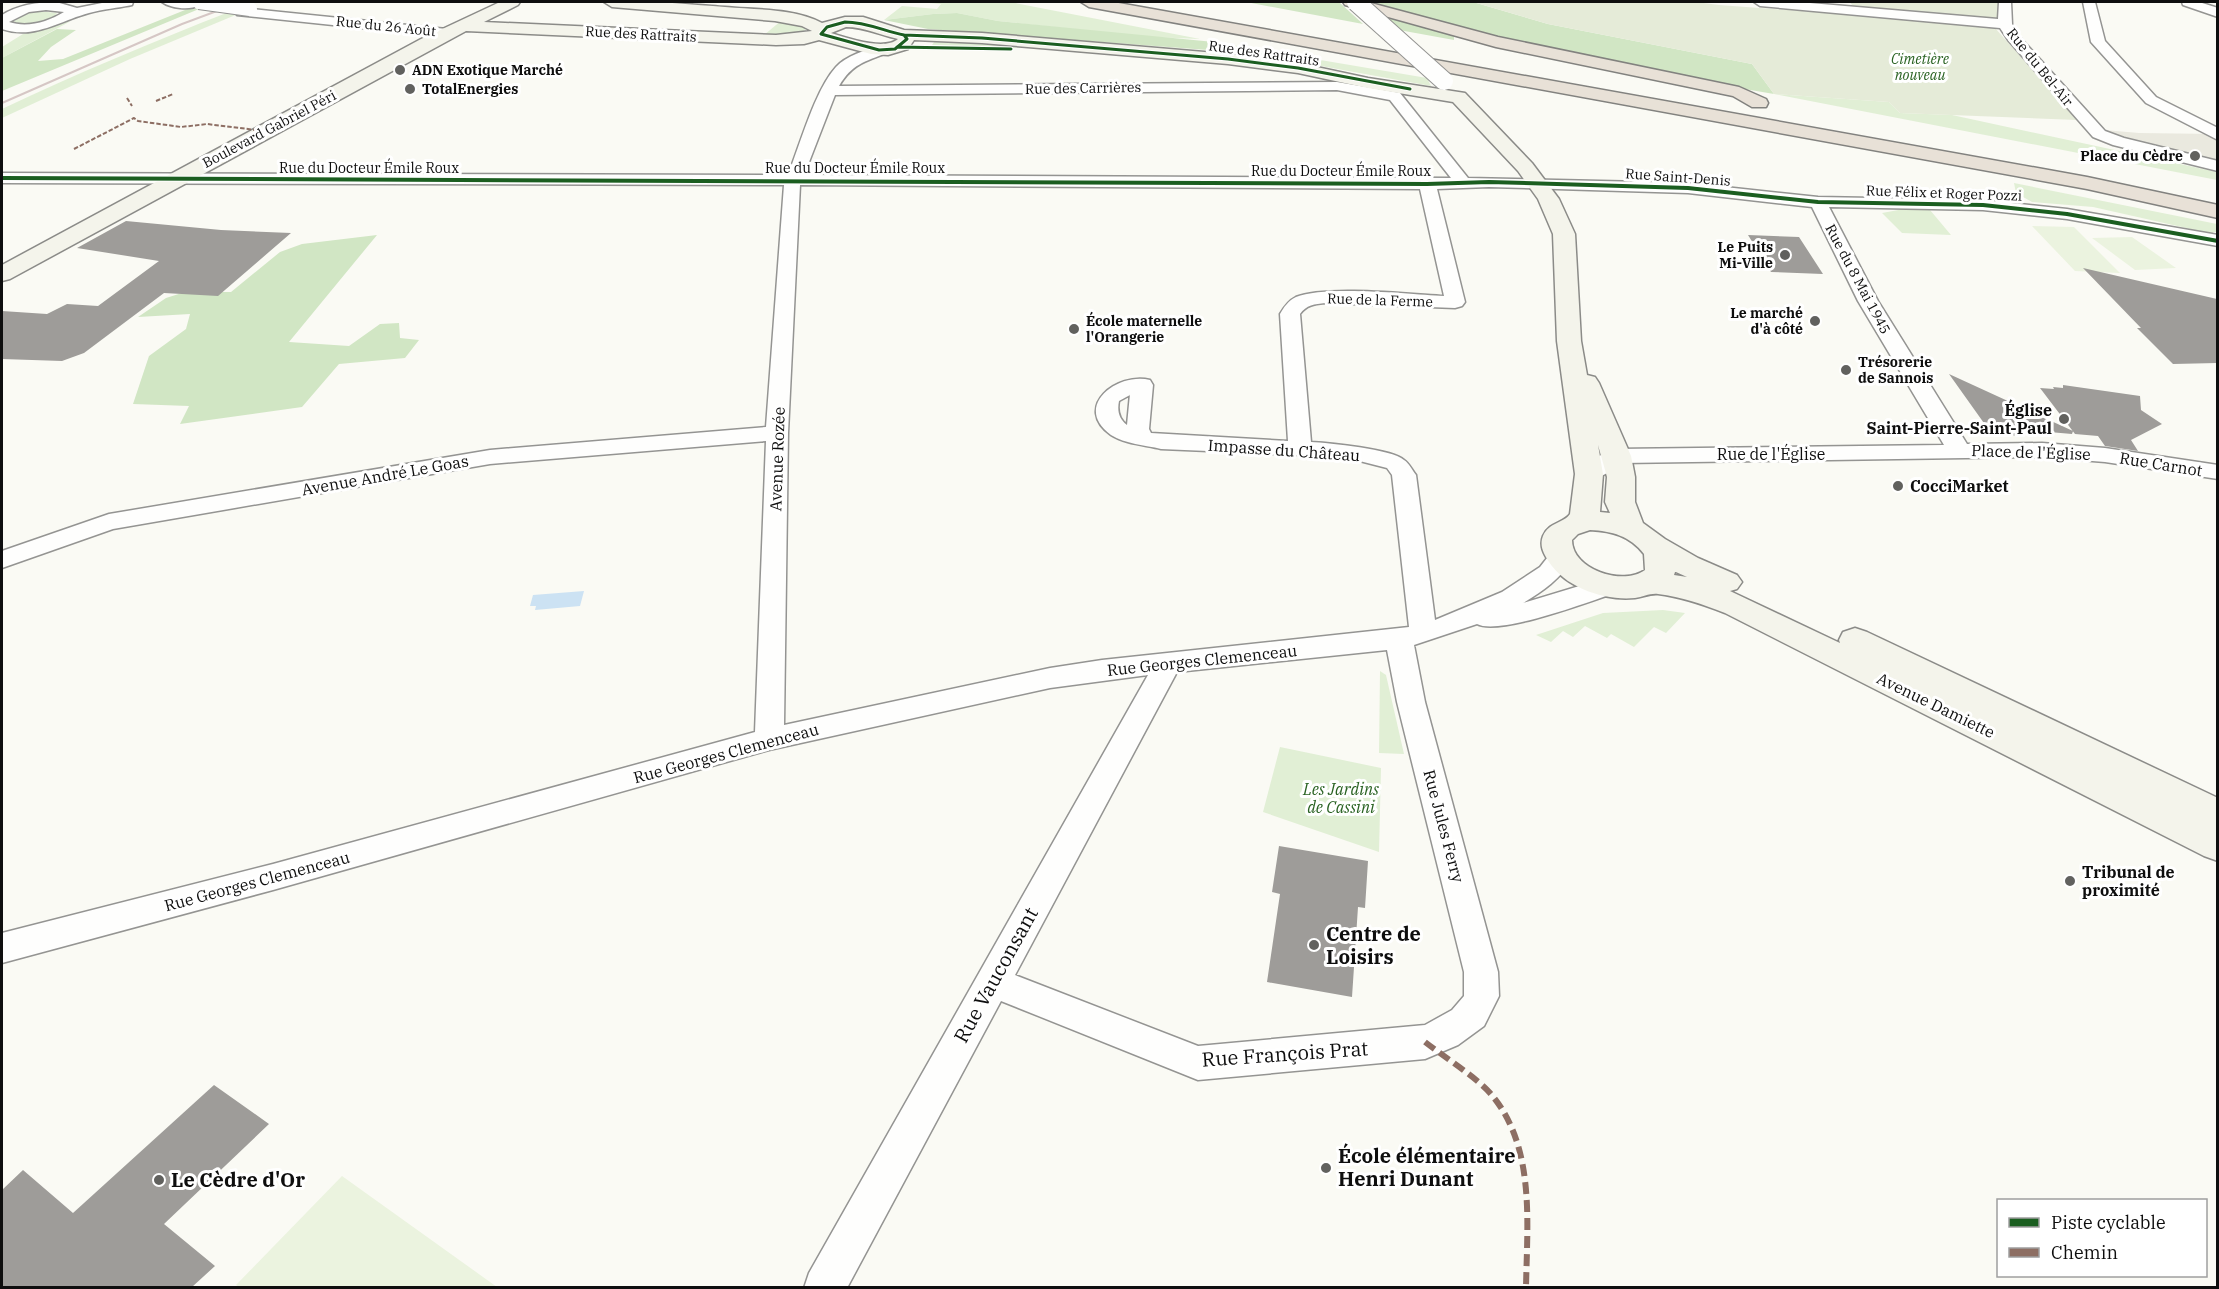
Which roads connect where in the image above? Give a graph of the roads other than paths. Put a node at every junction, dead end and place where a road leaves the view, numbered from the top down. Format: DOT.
graph roads {
  1 [pos="16,2"];
  2 [pos="120,2"];
  3 [pos="127,2"];
  4 [pos="182,2"];
  5 [pos="496,2"];
  6 [pos="512,2"];
  7 [pos="612,2"];
  8 [pos="668,2"];
  9 [pos="1073,2"];
  10 [pos="1089,2"];
  11 [pos="1351,2"];
  12 [pos="1356,2"];
  13 [pos="1760,2"];
  14 [pos="2006,2"];
  15 [pos="2089,2"];
  16 [pos="2188,2"];
  17 [pos="67,11"];
  18 [pos="2217,13"];
  19 [pos="845,22"];
  20 [pos="1201,23"];
  21 [pos="2005,24"];
  22 [pos="460,26"];
  23 [pos="4,27"];
  24 [pos="821,32"];
  25 [pos="1366,34"];
  26 [pos="894,44"];
  27 [pos="1431,46"];
  28 [pos="1472,53"];
  29 [pos="1444,81"];
  30 [pos="829,91"];
  31 [pos="1759,103"];
  32 [pos="1780,107"];
  33 [pos="2217,135"];
  34 [pos="2217,166"];
  35 [pos="2,178"];
  36 [pos="173,180"];
  37 [pos="793,180"];
  38 [pos="1463,182"];
  39 [pos="1537,183"];
  40 [pos="1427,184"];
  41 [pos="1818,202"];
  42 [pos="2217,212"];
  43 [pos="2217,241"];
  44 [pos="2,274"];
  45 [pos="1571,348"];
  46 [pos="1900,356"];
  47 [pos="777,433"];
  48 [pos="1142,437"];
  49 [pos="1300,448"];
  50 [pos="1959,450"];
  51 [pos="2105,455"];
  52 [pos="1617,456"];
  53 [pos="2217,472"];
  54 [pos="1589,474"];
  55 [pos="1579,523"];
  56 [pos="1643,538"];
  57 [pos="1560,559"];
  58 [pos="2,560"];
  59 [pos="1649,582"];
  60 [pos="1609,586"];
  61 [pos="1462,622"];
  62 [pos="1411,637"];
  63 [pos="1166,663"];
  64 [pos="769,739"];
  65 [pos="2217,815"];
  66 [pos="2217,845"];
  67 [pos="2,948"];
  68 [pos="992,982"];
  69 [pos="1476,1012"];
  70 [pos="824,1287"];
  1 -- 23 [label="street"];
  2 -- 17 [label="street"];
  3 -- 17 [label="street"];
  4 -- 22 [label="street, Rue du 26 Août, bridge"];
  5 -- 22 [label="main road, Boulevard Gabriel Péri"];
  6 -- 22 [label="main road, Boulevard Gabriel Péri"];
  7 -- 24 [label="main road"];
  8 -- 19 [label="main road"];
  9 -- 20 [label="highway"];
  10 -- 20 [label="highway"];
  11 -- 31 [label="highway"];
  12 -- 29 [label="street, bridge"];
  13 -- 21 [label="street"];
  14 -- 21 [label="street, Rue du Bel-Air"];
  15 -- 33 [label="street"];
  16 -- 18 [label="street"];
  17 -- 23 [label="street"];
  17 -- 23 [label="street"];
  19 -- 24 [label="main road, Rue des Rattraits"];
  19 -- 26 [label="main road"];
  20 -- 42 [label="highway"];
  21 -- 34 [label="street, Rue du Bel-Air"];
  22 -- 24 [label="main road, Rue des Rattraits"];
  22 -- 36 [label="main road, Boulevard Gabriel Péri"];
  24 -- 26 [label="main road"];
  25 -- 27 [label="highway"];
  26 -- 30 [label="street, Avenue Rozée"];
  26 -- 39 [label="main road, Rue des Rattraits"];
  28 -- 31 [label="highway"];
  30 -- 37 [label="street, Avenue Rozée"];
  30 -- 38 [label="street, Rue des Carrières"];
  31 -- 32 [label="highway"];
  35 -- 36 [label="street, Rue du Docteur Émile Roux"];
  36 -- 37 [label="street, Rue du Docteur Émile Roux"];
  36 -- 44 [label="main road, Boulevard Gabriel Péri"];
  37 -- 40 [label="street, Rue du Docteur Émile Roux"];
  37 -- 47 [label="street, Avenue Rozée"];
  38 -- 39 [label="street, Rue du Docteur Émile Roux"];
  38 -- 40 [label="street, Rue du Docteur Émile Roux"];
  39 -- 41 [label="street, Rue Saint-Denis"];
  39 -- 45 [label="main road"];
  40 -- 49 [label="street, Rue de la Ferme"];
  41 -- 43 [label="street, Rue Félix et Roger Pozzi"];
  41 -- 46 [label="street, Rue du 8 Mai 1945"];
  45 -- 52 [label="main road"];
  45 -- 54 [label="main road"];
  46 -- 50 [label="street, Place de l'Église"];
  47 -- 58 [label="street, Avenue André Le Goas"];
  47 -- 64 [label="street, Avenue Rozée"];
  48 -- 49 [label="street, Impasse du Château"];
  49 -- 62 [label="street, Impasse du Château"];
  50 -- 51 [label="street, Place de l'Église"];
  50 -- 52 [label="street, Rue de l'Église"];
  51 -- 53 [label="street, Rue Carnot"];
  52 -- 54 [label="street"];
  52 -- 56 [label="main road"];
  54 -- 55 [label="main road"];
  55 -- 56 [label="main road, Avenue Damiette"];
  55 -- 57 [label="main road"];
  56 -- 59 [label="main road"];
  56 -- 65 [label="main road, Avenue Damiette"];
  57 -- 60 [label="main road"];
  57 -- 61 [label="street, Rue Georges Clemenceau"];
  59 -- 60 [label="main road, Avenue Damiette"];
  59 -- 66 [label="main road, Avenue Damiette"];
  60 -- 61 [label="street, Rue Georges Clemenceau"];
  61 -- 62 [label="street, Rue Georges Clemenceau"];
  62 -- 63 [label="street, Rue Georges Clemenceau"];
  62 -- 69 [label="street, Rue Jules Ferry"];
  63 -- 64 [label="street, Rue Georges Clemenceau"];
  63 -- 68 [label="street, Rue Vauconsant"];
  64 -- 67 [label="street, Rue Georges Clemenceau"];
  68 -- 69 [label="street, Rue François Prat"];
  68 -- 70 [label="street, Rue Vauconsant"];
}
